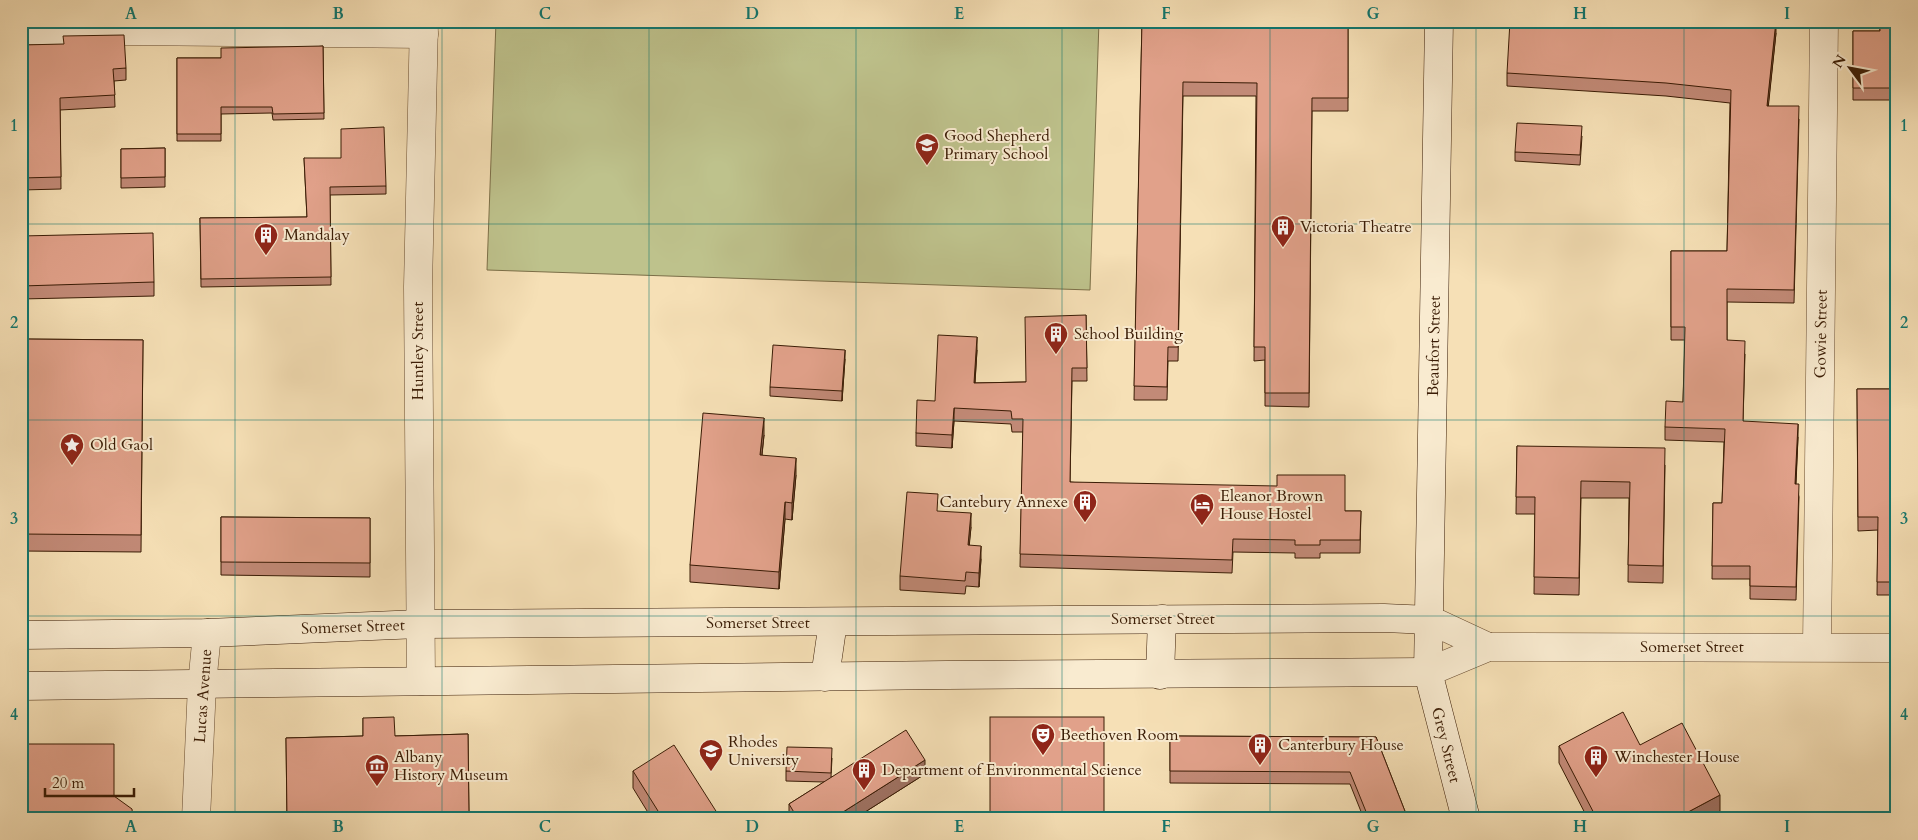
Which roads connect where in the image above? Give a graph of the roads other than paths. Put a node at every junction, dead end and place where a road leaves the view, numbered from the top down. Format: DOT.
graph roads {
  1 [pos="1439,21"];
  2 [pos="1824,21"];
  3 [pos="424,28"];
  4 [pos="21,30"];
  5 [pos="1162,619"];
  6 [pos="1430,620"];
  7 [pos="833,622"];
  8 [pos="419,624"];
  9 [pos="207,633"];
  10 [pos="21,635"];
  11 [pos="1488,647"];
  12 [pos="1818,647"];
  13 [pos="1897,648"];
  14 [pos="1428,672"];
  15 [pos="1160,675"];
  16 [pos="825,677"];
  17 [pos="421,681"];
  18 [pos="202,685"];
  19 [pos="21,686"];
  20 [pos="196,819"];
  21 [pos="1466,819"];
  1 -- 6 [label="main road, Beaufort Street"];
  2 -- 12 [label="main road, Gowie Street"];
  3 -- 4 [label="main road"];
  3 -- 8 [label="main road, Huntley Street"];
  5 -- 6 [label="main road, Somerset Street"];
  5 -- 7 [label="main road, Somerset Street"];
  5 -- 15 [label="main road"];
  6 -- 11 [label="main road, Somerset Street"];
  6 -- 14 [label="main road, Beaufort Street"];
  7 -- 8 [label="main road, Somerset Street"];
  7 -- 16 [label="main road"];
  8 -- 9 [label="main road, Somerset Street"];
  8 -- 17 [label="main road, Huntley Street"];
  9 -- 10 [label="main road, Somerset Street"];
  9 -- 18 [label="main road, Lucas Avenue"];
  11 -- 12 [label="main road, Somerset Street"];
  11 -- 14 [label="main road, Somerset Street"];
  12 -- 13 [label="main road, Somerset Street"];
  14 -- 15 [label="main road, Somerset Street"];
  14 -- 21 [label="main road, Grey Street"];
  15 -- 16 [label="main road, Somerset Street"];
  16 -- 17 [label="main road, Somerset Street"];
  17 -- 18 [label="main road, Somerset Street"];
  18 -- 19 [label="main road, Somerset Street"];
  18 -- 20 [label="main road, Lucas Avenue"];
}
